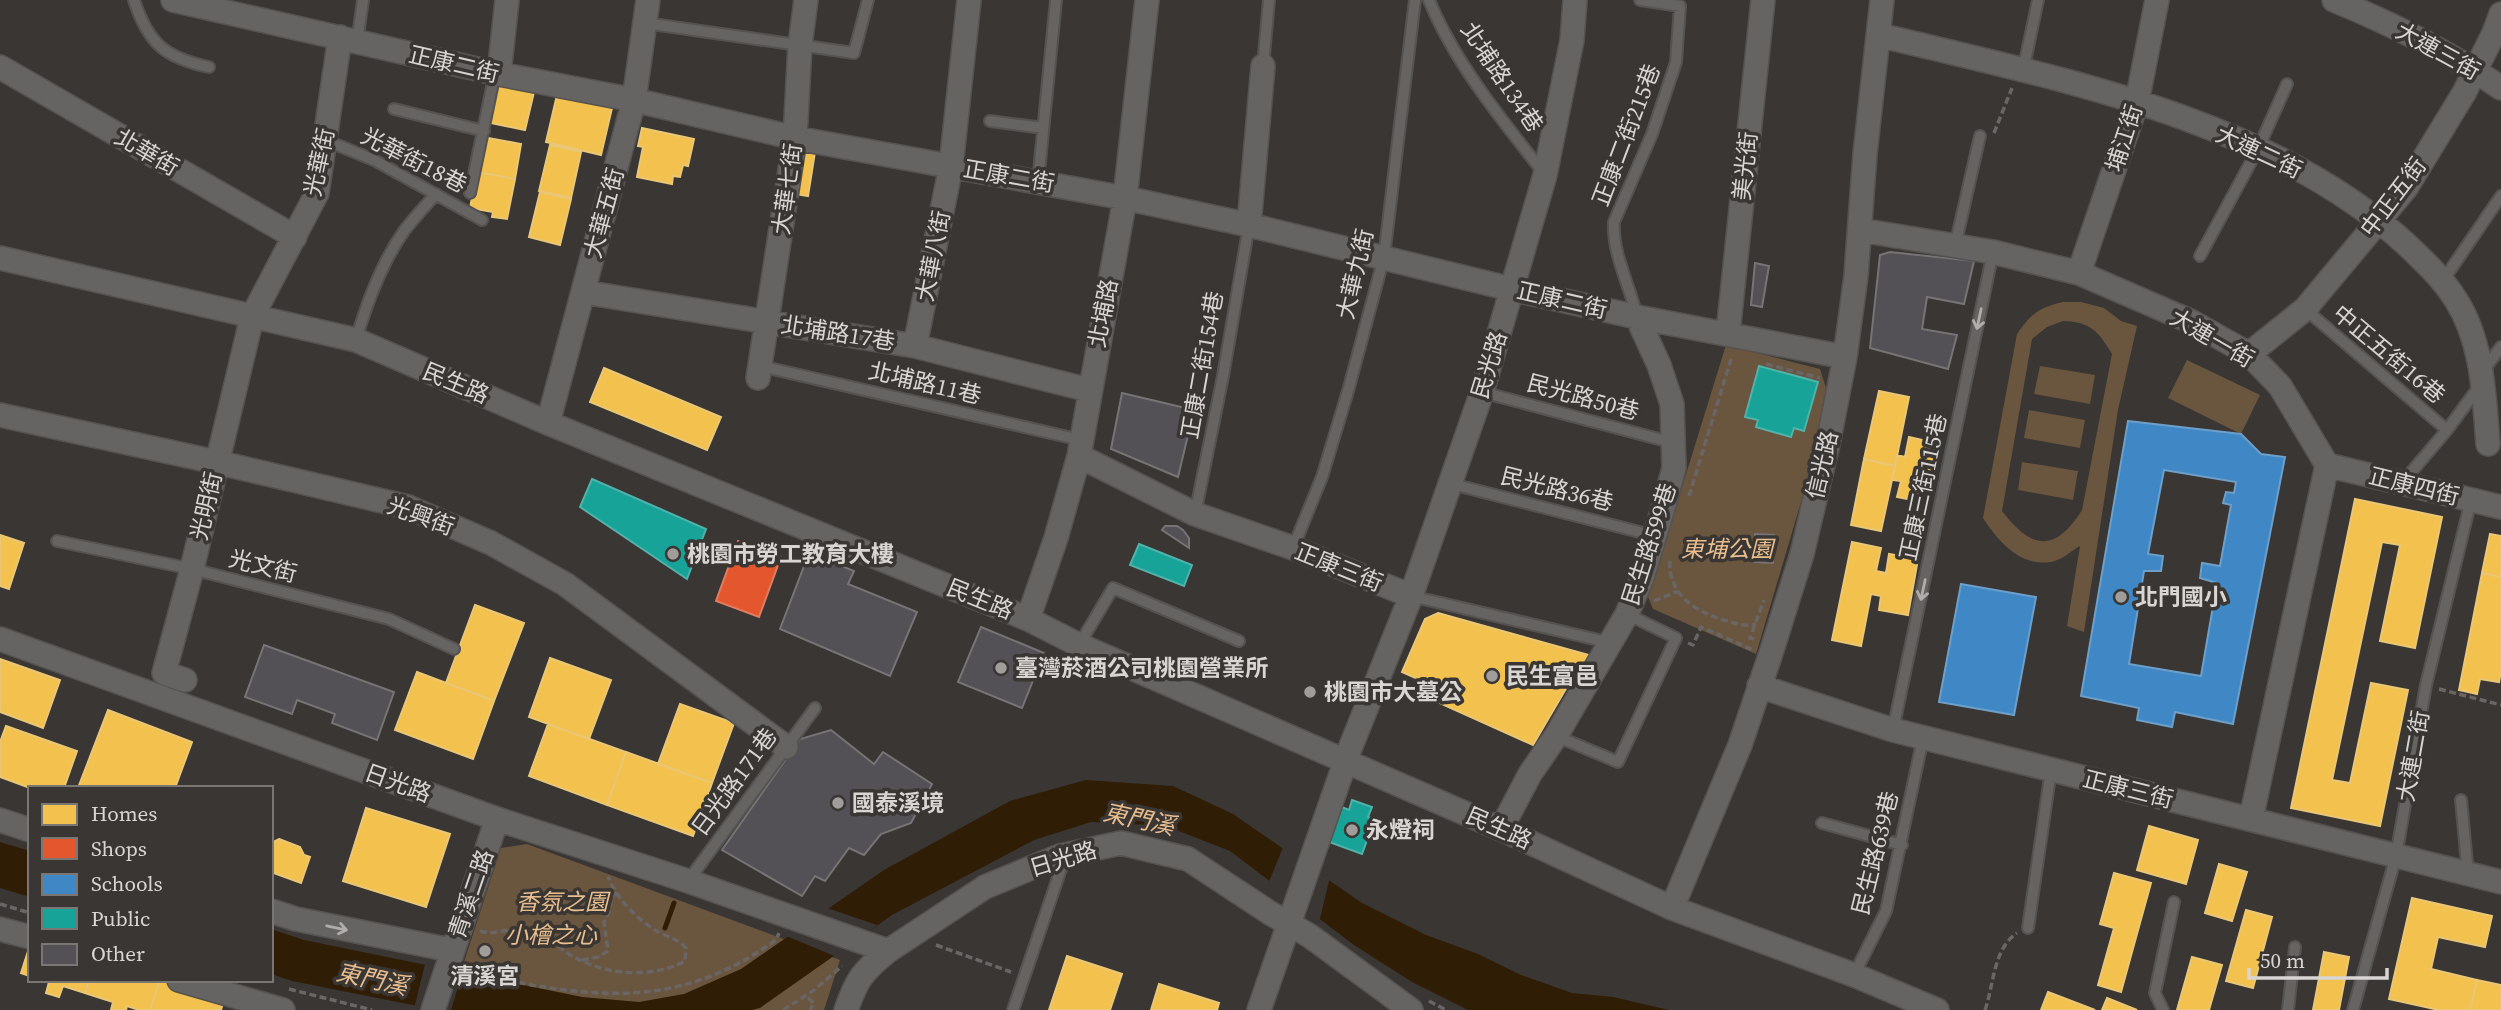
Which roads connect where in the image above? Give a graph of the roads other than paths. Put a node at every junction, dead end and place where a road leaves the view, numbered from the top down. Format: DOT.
graph roads {
  1 [pos="134,0"];
  2 [pos="173,0"];
  3 [pos="363,0"];
  4 [pos="507,0"];
  5 [pos="649,0"];
  6 [pos="806,0"];
  7 [pos="868,0"];
  8 [pos="969,0"];
  9 [pos="1056,0"];
  10 [pos="1147,0"];
  11 [pos="1269,0"];
  12 [pos="1415,0"];
  13 [pos="1429,0"];
  14 [pos="1575,0"];
  15 [pos="1640,0"];
  16 [pos="1763,0"];
  17 [pos="1882,0"];
  18 [pos="2038,0"];
  19 [pos="2157,0"];
  20 [pos="2334,0"];
  21 [pos="237,8"];
  22 [pos="2501,13"];
  23 [pos="645,23"];
  24 [pos="1879,35"];
  25 [pos="349,39"];
  26 [pos="800,45"];
  27 [pos="1263,66"];
  28 [pos="0,67"];
  29 [pos="209,67"];
  30 [pos="2022,70"];
  31 [pos="2476,70"];
  32 [pos="497,74"];
  33 [pos="2287,85"];
  34 [pos="2501,88"];
  35 [pos="634,100"];
  36 [pos="2137,102"];
  37 [pos="394,109"];
  38 [pos="990,121"];
  39 [pos="1043,128"];
  40 [pos="484,131"];
  41 [pos="1980,136"];
  42 [pos="795,138"];
  43 [pos="325,140"];
  44 [pos="2258,149"];
  45 [pos="951,166"];
  46 [pos="1545,175"];
  47 [pos="1038,181"];
  48 [pos="470,193"];
  49 [pos="436,194"];
  50 [pos="2501,196"];
  51 [pos="1125,198"];
  52 [pos="2378,219"];
  53 [pos="482,220"];
  54 [pos="1249,225"];
  55 [pos="1860,230"];
  56 [pos="295,237"];
  57 [pos="1955,246"];
  58 [pos="1993,252"];
  59 [pos="2200,256"];
  60 [pos="1384,257"];
  61 [pos="0,258"];
  62 [pos="2079,273"];
  63 [pos="2442,282"];
  64 [pos="1511,289"];
  65 [pos="583,292"];
  66 [pos="2305,309"];
  67 [pos="252,317"];
  68 [pos="1637,317"];
  69 [pos="767,322"];
  70 [pos="1728,333"];
  71 [pos="356,340"];
  72 [pos="915,346"];
  73 [pos="2501,347"];
  74 [pos="2249,354"];
  75 [pos="1844,357"];
  76 [pos="759,372"];
  77 [pos="2482,377"];
  78 [pos="1089,390"];
  79 [pos="1482,391"];
  80 [pos="0,415"];
  81 [pos="548,423"];
  82 [pos="2447,430"];
  83 [pos="1674,443"];
  84 [pos="2494,443"];
  85 [pos="1080,448"];
  86 [pos="216,461"];
  87 [pos="2328,465"];
  88 [pos="1448,483"];
  89 [pos="2402,484"];
  90 [pos="2471,500"];
  91 [pos="2501,507"];
  92 [pos="1195,514"];
  93 [pos="1656,536"];
  94 [pos="57,541"];
  95 [pos="1293,548"];
  96 [pos="192,569"];
  97 [pos="1411,596"];
  98 [pos="1627,614"];
  99 [pos="1028,619"];
  100 [pos="0,639"];
  101 [pos="1239,641"];
  102 [pos="1611,643"];
  103 [pos="1079,645"];
  104 [pos="454,649"];
  105 [pos="185,680"];
  106 [pos="1759,685"];
  107 [pos="178,702"];
  108 [pos="815,708"];
  109 [pos="1893,730"];
  110 [pos="1556,736"];
  111 [pos="1923,738"];
  112 [pos="786,747"];
  113 [pos="1346,762"];
  114 [pos="2051,770"];
  115 [pos="2461,800"];
  116 [pos="497,818"];
  117 [pos="0,820"];
  118 [pos="2251,820"];
  119 [pos="1822,823"];
  120 [pos="28,829"];
  121 [pos="1501,829"];
  122 [pos="1902,845"];
  123 [pos="1060,856"];
  124 [pos="2396,856"];
  125 [pos="2468,874"];
  126 [pos="688,881"];
  127 [pos="2501,882"];
  128 [pos="2174,902"];
  129 [pos="1672,908"];
  130 [pos="273,912"];
  131 [pos="1291,917"];
  132 [pos="2028,928"];
  133 [pos="0,929"];
  134 [pos="28,936"];
  135 [pos="2295,947"];
  136 [pos="888,951"];
  137 [pos="453,962"];
  138 [pos="1854,975"];
  139 [pos="190,982"];
  140 [pos="282,999"];
  141 [pos="433,1010"];
  142 [pos="846,1010"];
  143 [pos="1013,1010"];
  144 [pos="1259,1010"];
  145 [pos="1411,1010"];
  146 [pos="1937,1010"];
  147 [pos="2163,1010"];
  148 [pos="2288,1010"];
  149 [pos="2353,1010"];
  1 -- 29 [label="lane"];
  2 -- 21 [label="street, 正康二街"];
  3 -- 25 [label="lane"];
  4 -- 32 [label="street"];
  5 -- 23 [label="street, 大華五街"];
  6 -- 26 [label="street, 大華七街"];
  7 -- 26 [label="lane"];
  8 -- 45 [label="street, 大華八街"];
  9 -- 39 [label="lane"];
  10 -- 51 [label="street, 北埔路"];
  11 -- 27 [label="lane"];
  12 -- 60 [label="lane, 大華九街"];
  13 -- 46 [label="lane, 北埔路134巷"];
  14 -- 46 [label="street, 民光路"];
  15 -- 68 [label="lane, 正康二街215巷"];
  16 -- 70 [label="street, 美光街"];
  17 -- 24 [label="street, 信光路"];
  18 -- 30 [label="lane"];
  19 -- 36 [label="street, 埔江街"];
  20 -- 31 [label="street, 大連三街"];
  21 -- 25 [label="street, 正康二街"];
  22 -- 31 [label="street, 中正五街"];
  23 -- 26 [label="lane"];
  23 -- 35 [label="street, 大華五街"];
  24 -- 30 [label="street, 大連二街"];
  24 -- 55 [label="street, 信光路"];
  25 -- 32 [label="street, 正康二街"];
  25 -- 43 [label="street, 光華街"];
  26 -- 42 [label="street, 大華七街"];
  27 -- 54 [label="street"];
  28 -- 56 [label="street, 北華街"];
  30 -- 36 [label="street, 大連二街"];
  31 -- 34 [label="street, 大連三街"];
  31 -- 52 [label="street, 中正五街"];
  32 -- 35 [label="street, 正康二街"];
  32 -- 40 [label="lane"];
  33 -- 44 [label="lane"];
  35 -- 42 [label="street, 正康二街"];
  35 -- 65 [label="street, 大華五街"];
  36 -- 44 [label="street, 大連二街"];
  36 -- 62 [label="street, 埔江街"];
  37 -- 40 [label="lane"];
  38 -- 39 [label="lane"];
  39 -- 47 [label="lane"];
  40 -- 48 [label="lane"];
  41 -- 57 [label="lane"];
  42 -- 45 [label="street, 正康二街"];
  42 -- 69 [label="street, 大華七街"];
  43 -- 49 [label="lane, 光華街18巷"];
  43 -- 56 [label="street, 光華街"];
  44 -- 52 [label="street, 大連二街"];
  44 -- 59 [label="lane"];
  45 -- 47 [label="street, 正康二街"];
  45 -- 72 [label="street, 大華八街"];
  46 -- 64 [label="street, 民光路"];
  47 -- 51 [label="street, 正康二街"];
  49 -- 53 [label="lane, 光華街18巷"];
  49 -- 71 [label="lane"];
  50 -- 63 [label="lane"];
  51 -- 54 [label="street, 正康二街"];
  51 -- 78 [label="street, 北埔路"];
  52 -- 63 [label="street, 大連二街"];
  52 -- 66 [label="street, 中正五街"];
  54 -- 60 [label="street, 正康二街"];
  54 -- 92 [label="lane, 正康二街154巷"];
  55 -- 57 [label="street, 大連一街"];
  55 -- 75 [label="street, 信光路"];
  56 -- 67 [label="street, 光華街"];
  57 -- 58 [label="street, 大連一街"];
  58 -- 62 [label="street, 大連一街"];
  58 -- 109 [label="lane, 正康三街115巷, one-way"];
  60 -- 64 [label="street, 正康二街"];
  60 -- 95 [label="lane, 大華九街"];
  61 -- 67 [label="street, 民生路"];
  62 -- 74 [label="street, 大連一街"];
  63 -- 77 [label="street, 大連二街"];
  64 -- 68 [label="street, 正康二街"];
  64 -- 79 [label="street, 民光路"];
  65 -- 69 [label="street, 北埔路17巷"];
  65 -- 81 [label="street, 大華五街"];
  66 -- 74 [label="street, 中正五街"];
  66 -- 82 [label="lane, 中正五街16巷"];
  67 -- 71 [label="street, 民生路"];
  67 -- 86 [label="street, 光明街"];
  68 -- 70 [label="street, 正康二街"];
  68 -- 83 [label="street, 民生路599巷"];
  69 -- 72 [label="street, 北埔路17巷"];
  69 -- 76 [label="street, 大華七街"];
  70 -- 75 [label="street, 正康二街"];
  71 -- 81 [label="street, 民生路"];
  72 -- 78 [label="street, 北埔路17巷"];
  73 -- 77 [label="lane"];
  74 -- 87 [label="street, 大連一街"];
  75 -- 106 [label="street, 信光路"];
  76 -- 85 [label="lane, 北埔路11巷"];
  77 -- 82 [label="lane"];
  77 -- 84 [label="street, 大連二街"];
  78 -- 85 [label="street, 北埔路"];
  79 -- 83 [label="lane, 民光路50巷"];
  79 -- 88 [label="street, 民光路"];
  80 -- 86 [label="street, 光興街"];
  81 -- 99 [label="street, 民生路"];
  82 -- 89 [label="lane"];
  83 -- 93 [label="street, 民生路599巷"];
  85 -- 92 [label="street, 正康三街"];
  85 -- 99 [label="street, 北埔路"];
  86 -- 96 [label="street, 光明街"];
  86 -- 112 [label="street, 光興街"];
  87 -- 89 [label="street, 正康四街"];
  87 -- 118 [label="street"];
  88 -- 93 [label="lane, 民光路36巷"];
  88 -- 97 [label="street, 民光路"];
  89 -- 90 [label="street, 正康四街"];
  90 -- 91 [label="street, 正康四街"];
  90 -- 124 [label="lane, 大連二街"];
  92 -- 95 [label="street, 正康三街"];
  93 -- 98 [label="street, 民生路599巷"];
  94 -- 96 [label="lane, 光文街"];
  95 -- 97 [label="street, 正康三街"];
  96 -- 104 [label="lane, 光文街"];
  96 -- 105 [label="street, 光明街"];
  97 -- 102 [label="lane, 正康三街"];
  97 -- 113 [label="street, 民光路"];
  98 -- 102 [label="street, 民生路599巷"];
  98 -- 110 [label="lane"];
  99 -- 103 [label="street, 民生路"];
  100 -- 107 [label="street, 日光路"];
  101 -- 103 [label="lane"];
  102 -- 110 [label="street, 民生路599巷"];
  103 -- 113 [label="street, 民生路"];
  105 -- 107 [label="lane"];
  106 -- 109 [label="street, 正康三街"];
  106 -- 129 [label="street, 信光路"];
  107 -- 116 [label="street, 日光路"];
  108 -- 112 [label="lane, 日光路171巷"];
  109 -- 111 [label="street, 正康三街"];
  110 -- 121 [label="street, 民生路599巷"];
  111 -- 114 [label="street, 正康三街"];
  111 -- 122 [label="lane, 民生路639巷"];
  112 -- 126 [label="lane, 日光路171巷"];
  113 -- 121 [label="street, 民生路"];
  113 -- 131 [label="street, 民光路"];
  114 -- 118 [label="street, 正康三街"];
  114 -- 132 [label="lane"];
  115 -- 125 [label="lane"];
  116 -- 126 [label="street, 日光路"];
  116 -- 137 [label="street, 青溪二路"];
  117 -- 120 [label="street"];
  118 -- 124 [label="street, 正康三街"];
  119 -- 122 [label="lane"];
  121 -- 129 [label="street, 民生路"];
  122 -- 138 [label="lane, 民生路639巷"];
  123 -- 131 [label="street, 日光路"];
  123 -- 136 [label="street, 日光路"];
  123 -- 143 [label="lane"];
  124 -- 125 [label="street, 正康三街"];
  124 -- 149 [label="lane, 大連二街"];
  125 -- 127 [label="street, 正康三街"];
  126 -- 136 [label="street, 日光路"];
  128 -- 147 [label="lane"];
  129 -- 138 [label="street, 民生路"];
  130 -- 137 [label="street, one-way"];
  131 -- 144 [label="street, 民光路"];
  131 -- 145 [label="street, 日光路"];
  133 -- 134 [label="street"];
  135 -- 148 [label="lane"];
  136 -- 142 [label="street, 日光路"];
  137 -- 141 [label="street, 青溪二路"];
  138 -- 146 [label="street, 民生路"];
  139 -- 140 [label="street"];
}
